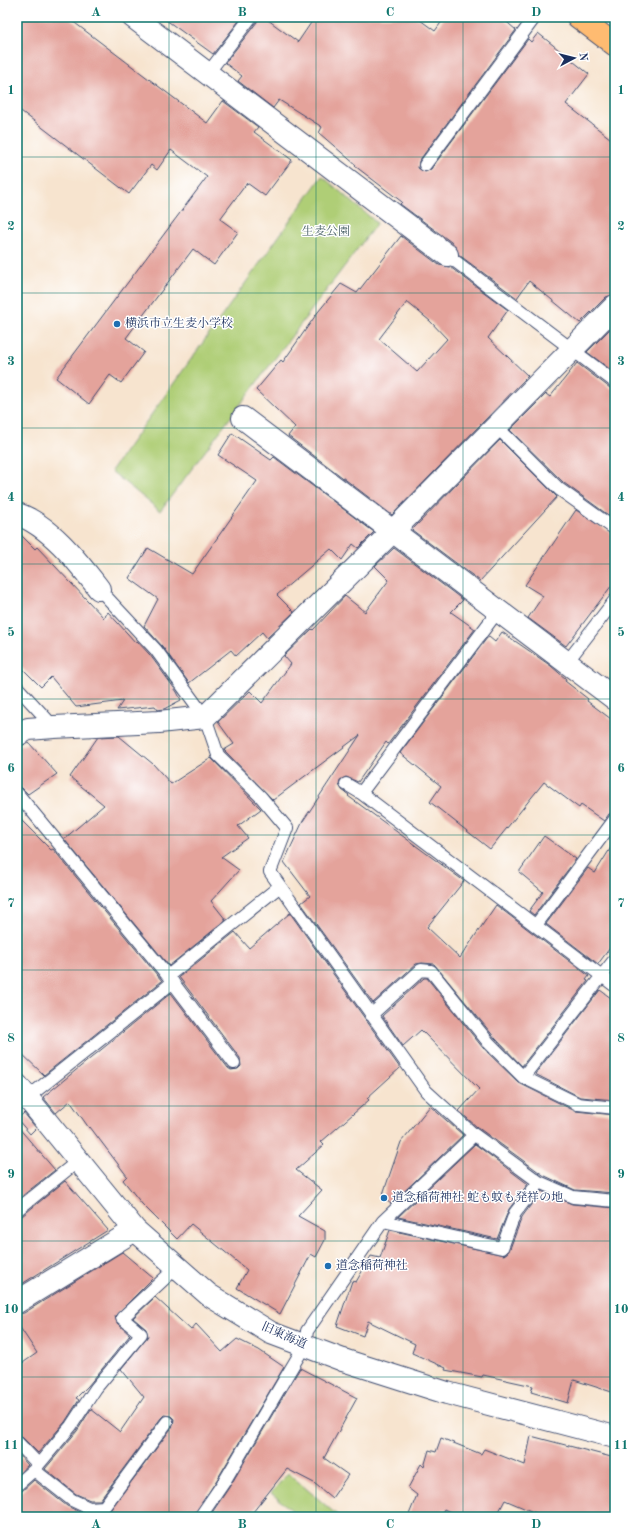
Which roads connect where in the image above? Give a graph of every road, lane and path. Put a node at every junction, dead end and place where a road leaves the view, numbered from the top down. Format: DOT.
graph roads {
  1 [pos="134,17"];
  2 [pos="251,17"];
  3 [pos="535,17"];
  4 [pos="578,17"];
  5 [pos="615,45"];
  6 [pos="208,73"];
  7 [pos="425,165"];
  8 [pos="447,255"];
  9 [pos="615,306"];
  10 [pos="573,350"];
  11 [pos="615,382"];
  12 [pos="243,418"];
  13 [pos="497,427"];
  14 [pos="17,514"];
  15 [pos="615,529"];
  16 [pos="392,532"];
  17 [pos="99,589"];
  18 [pos="615,600"];
  19 [pos="498,611"];
  20 [pos="567,662"];
  21 [pos="17,687"];
  22 [pos="615,699"];
  23 [pos="205,717"];
  24 [pos="54,727"];
  25 [pos="17,735"];
  26 [pos="346,784"];
  27 [pos="17,793"];
  28 [pos="361,793"];
  29 [pos="615,819"];
  30 [pos="280,886"];
  31 [pos="536,925"];
  32 [pos="615,959"];
  33 [pos="603,976"];
  34 [pos="170,979"];
  35 [pos="615,986"];
  36 [pos="371,1015"];
  37 [pos="234,1063"];
  38 [pos="523,1077"];
  39 [pos="22,1092"];
  40 [pos="615,1108"];
  41 [pos="474,1134"];
  42 [pos="78,1161"];
  43 [pos="539,1182"];
  44 [pos="615,1201"];
  45 [pos="17,1210"];
  46 [pos="383,1221"];
  47 [pos="135,1230"];
  48 [pos="177,1267"];
  49 [pos="17,1302"];
  50 [pos="305,1346"];
  51 [pos="167,1422"];
  52 [pos="615,1437"];
  53 [pos="17,1442"];
  54 [pos="36,1467"];
  55 [pos="17,1486"];
  56 [pos="200,1517"];
  1 -- 6 [label="street"];
  2 -- 6 [label="lane"];
  3 -- 7 [label="lane"];
  4 -- 5 [label="highway"];
  6 -- 8 [label="street"];
  8 -- 10 [label="lane"];
  9 -- 10 [label="street"];
  10 -- 11 [label="lane"];
  10 -- 13 [label="street"];
  12 -- 16 [label="street"];
  13 -- 15 [label="lane"];
  13 -- 16 [label="street"];
  14 -- 17 [label="street"];
  16 -- 19 [label="street"];
  16 -- 23 [label="street"];
  17 -- 23 [label="lane"];
  18 -- 20 [label="lane"];
  19 -- 20 [label="street"];
  19 -- 28 [label="lane"];
  20 -- 22 [label="street"];
  21 -- 24 [label="lane"];
  23 -- 24 [label="street"];
  23 -- 30 [label="lane"];
  24 -- 25 [label="street"];
  26 -- 28 [label="lane"];
  27 -- 34 [label="lane"];
  28 -- 31 [label="lane"];
  29 -- 31 [label="lane"];
  30 -- 34 [label="lane"];
  30 -- 36 [label="lane"];
  31 -- 33 [label="lane"];
  32 -- 33 [label="lane"];
  33 -- 35 [label="lane"];
  33 -- 38 [label="lane"];
  34 -- 37 [label="lane"];
  34 -- 39 [label="lane"];
  36 -- 38 [label="lane"];
  36 -- 41 [label="lane"];
  38 -- 40 [label="lane"];
  39 -- 42 [label="street, 旧東海道"];
  41 -- 43 [label="lane"];
  41 -- 46 [label="lane"];
  42 -- 45 [label="lane"];
  42 -- 47 [label="street, 旧東海道"];
  43 -- 44 [label="lane"];
  43 -- 46 [label="lane"];
  46 -- 50 [label="lane"];
  47 -- 48 [label="street, 旧東海道"];
  47 -- 49 [label="street"];
  48 -- 50 [label="street, 旧東海道"];
  48 -- 54 [label="lane"];
  50 -- 52 [label="street, 旧東海道"];
  50 -- 56 [label="lane"];
  51 -- 54 [label="lane"];
  53 -- 54 [label="lane"];
  54 -- 55 [label="lane"];
}
